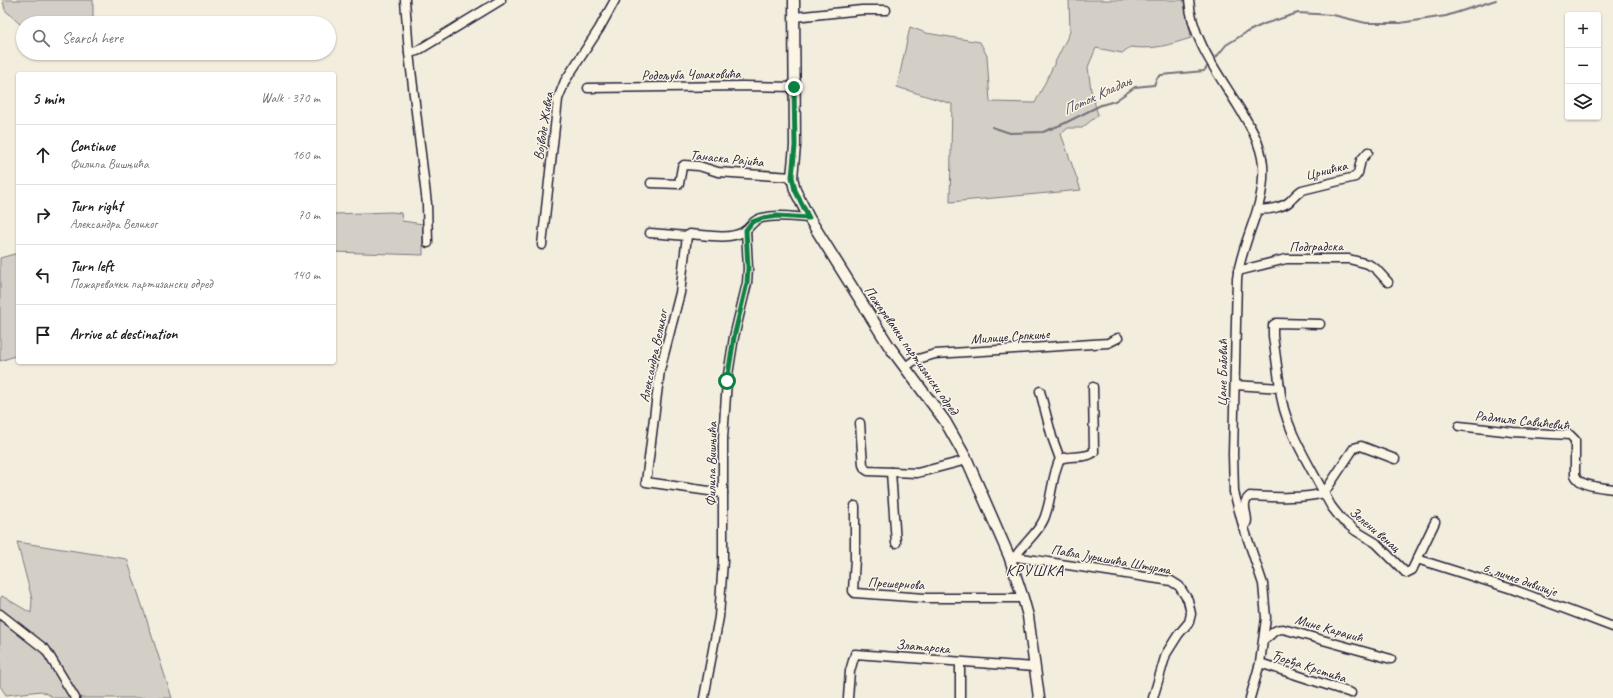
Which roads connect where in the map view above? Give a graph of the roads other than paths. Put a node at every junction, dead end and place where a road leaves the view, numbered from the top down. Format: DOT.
graph roads {
  1 [pos="405,0"];
  2 [pos="501,0"];
  3 [pos="615,0"];
  4 [pos="794,0"];
  5 [pos="1189,0"];
  6 [pos="886,10"];
  7 [pos="794,17"];
  8 [pos="409,53"];
  9 [pos="794,87"];
  10 [pos="588,88"];
  11 [pos="1368,152"];
  12 [pos="792,177"];
  13 [pos="651,184"];
  14 [pos="1258,209"];
  15 [pos="809,218"];
  16 [pos="746,230"];
  17 [pos="650,233"];
  18 [pos="687,236"];
  19 [pos="428,243"];
  20 [pos="542,245"];
  21 [pos="1238,271"];
  22 [pos="1388,282"];
  23 [pos="1320,324"];
  24 [pos="1118,338"];
  25 [pos="905,368"];
  26 [pos="1235,385"];
  27 [pos="1093,387"];
  28 [pos="1280,388"];
  29 [pos="1040,391"];
  30 [pos="860,423"];
  31 [pos="1460,426"];
  32 [pos="1060,459"];
  33 [pos="1395,459"];
  34 [pos="967,460"];
  35 [pos="891,472"];
  36 [pos="1613,489"];
  37 [pos="1324,493"];
  38 [pos="723,494"];
  39 [pos="855,506"];
  40 [pos="1435,522"];
  41 [pos="1243,527"];
  42 [pos="896,543"];
  43 [pos="1013,556"];
  44 [pos="1417,559"];
  45 [pos="1023,598"];
  46 [pos="0,614"];
  47 [pos="1613,627"];
  48 [pos="1264,639"];
  49 [pos="1391,659"];
  50 [pos="960,662"];
  51 [pos="1260,663"];
  52 [pos="1034,667"];
  53 [pos="1351,693"];
  54 [pos="75,698"];
  55 [pos="704,698"];
  56 [pos="848,698"];
  57 [pos="960,698"];
  58 [pos="1039,698"];
  59 [pos="1153,698"];
  60 [pos="1250,698"];
  1 -- 8 [label="street"];
  2 -- 8 [label="street"];
  3 -- 20 [label="street, Војводе Живка"];
  4 -- 7 [label="street, Пожаревачки партизански одред"];
  5 -- 14 [label="street, Цане Бабовић"];
  6 -- 7 [label="street"];
  7 -- 9 [label="street, Пожаревачки партизански одред"];
  8 -- 19 [label="street"];
  9 -- 10 [label="street, Родољуба Чолаковића"];
  9 -- 12 [label="street, Пожаревачки партизански одред"];
  11 -- 14 [label="street, Црнићка"];
  12 -- 13 [label="street, Танаска Рајића"];
  12 -- 15 [label="street, Пожаревачки партизански одред"];
  14 -- 21 [label="street, Цане Бабовић"];
  15 -- 16 [label="street"];
  15 -- 25 [label="street, Пожаревачки партизански одред"];
  16 -- 18 [label="street"];
  16 -- 38 [label="street, Филипа Вишњића"];
  17 -- 18 [label="street"];
  18 -- 38 [label="street, Александра Великог"];
  21 -- 22 [label="street, Подградска"];
  21 -- 26 [label="street, Цане Бабовић"];
  23 -- 28 [label="street, Зелени венац"];
  24 -- 25 [label="street, Милице Српкиње"];
  25 -- 34 [label="street, Пожаревачки партизански одред"];
  26 -- 28 [label="street"];
  26 -- 41 [label="street, Цане Бабовић"];
  27 -- 32 [label="street"];
  28 -- 37 [label="street, Зелени венац"];
  29 -- 32 [label="street"];
  30 -- 35 [label="street"];
  31 -- 36 [label="street, Радмиле Савићевић"];
  32 -- 43 [label="street"];
  33 -- 37 [label="street"];
  34 -- 35 [label="street"];
  34 -- 43 [label="street, Пожаревачки партизански одред"];
  35 -- 42 [label="street"];
  37 -- 41 [label="street"];
  37 -- 44 [label="street, Зелени венац"];
  38 -- 55 [label="street, Филипа Вишњића"];
  39 -- 45 [label="street, Прешернова"];
  40 -- 44 [label="street, Зелени венац"];
  41 -- 48 [label="street, Цане Бабовић"];
  43 -- 45 [label="street, Пожаревачки партизански одред"];
  43 -- 59 [label="street, Павла Јуришића Штурма"];
  44 -- 47 [label="street, 6. личке дивизије"];
  45 -- 52 [label="street, Пожаревачки партизански одред"];
  46 -- 54 [label="street"];
  48 -- 49 [label="street, Мине Караџић"];
  48 -- 51 [label="street, Цане Бабовић"];
  50 -- 52 [label="street, Златарска"];
  50 -- 56 [label="street, Златарска"];
  50 -- 57 [label="street"];
  51 -- 53 [label="street, Ђорђа Крстића"];
  51 -- 60 [label="street, Цане Бабовић"];
  52 -- 58 [label="street, Пожаревачки партизански одред"];
}
